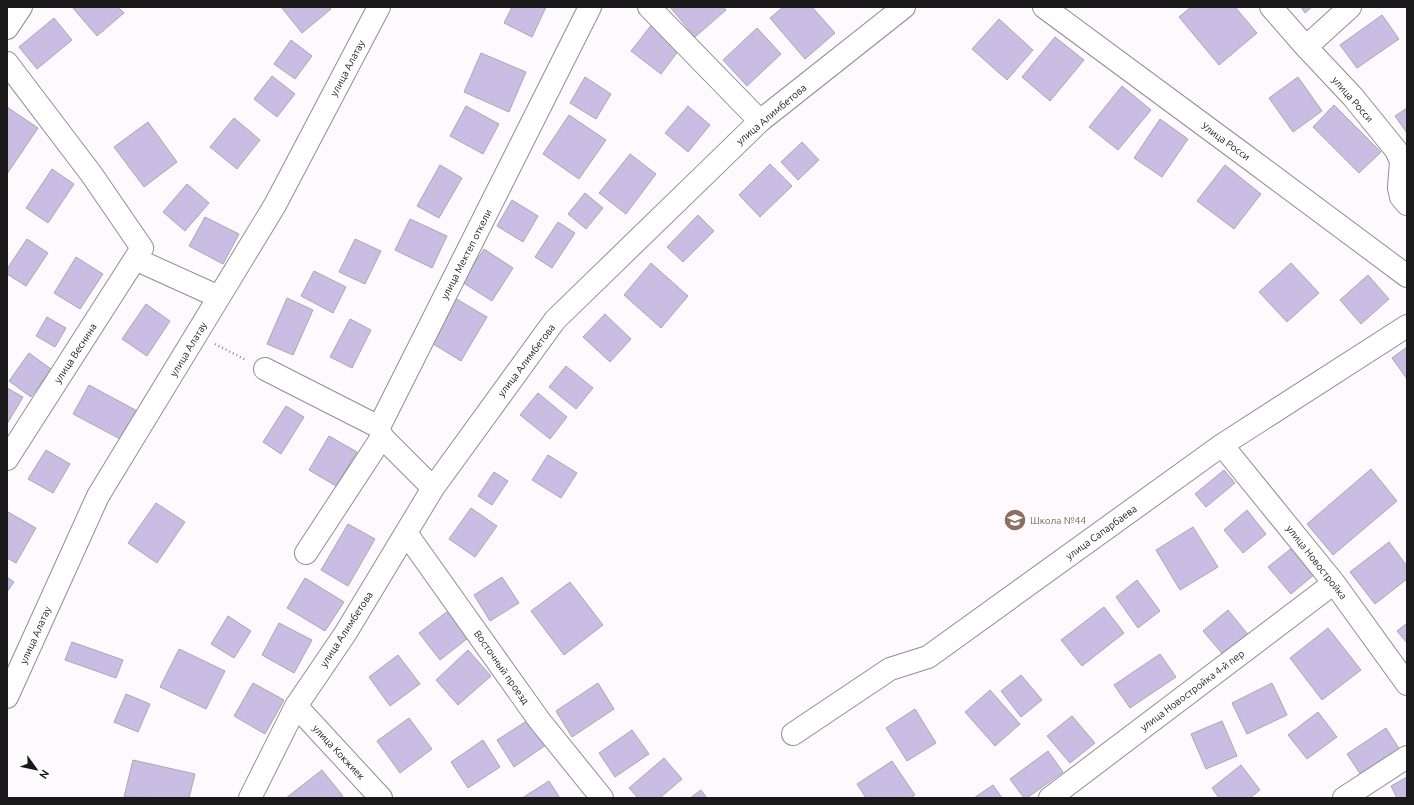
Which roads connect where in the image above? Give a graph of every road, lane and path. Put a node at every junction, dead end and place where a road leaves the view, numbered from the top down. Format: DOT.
graph roads {
  1 [pos="22,7"];
  2 [pos="380,7"];
  3 [pos="590,7"];
  4 [pos="649,7"];
  5 [pos="904,7"];
  6 [pos="1044,7"];
  7 [pos="1271,7"];
  8 [pos="1350,7"];
  9 [pos="7,28"];
  10 [pos="1306,47"];
  11 [pos="7,63"];
  12 [pos="760,121"];
  13 [pos="1407,204"];
  14 [pos="139,253"];
  15 [pos="1407,276"];
  16 [pos="219,297"];
  17 [pos="1407,326"];
  18 [pos="265,369"];
  19 [pos="381,432"];
  20 [pos="1222,444"];
  21 [pos="7,459"];
  22 [pos="433,488"];
  23 [pos="406,533"];
  24 [pos="306,553"];
  25 [pos="1334,583"];
  26 [pos="1407,684"];
  27 [pos="7,697"];
  28 [pos="296,706"];
  29 [pos="793,734"];
  30 [pos="1407,757"];
  31 [pos="250,798"];
  32 [pos="381,798"];
  33 [pos="602,798"];
  34 [pos="1050,798"];
  35 [pos="1344,798"];
  1 -- 9 [label="street"];
  2 -- 16 [label="street, улица Алатау"];
  3 -- 19 [label="street, улица Мектеп откели"];
  4 -- 12 [label="street"];
  5 -- 12 [label="street, улица Алимбетова"];
  6 -- 15 [label="street, Улица Росси"];
  7 -- 10 [label="street, улица Росси"];
  8 -- 10 [label="street"];
  10 -- 13 [label="street, улица Росси"];
  11 -- 14 [label="street"];
  12 -- 22 [label="street, улица Алимбетова"];
  14 -- 16 [label="street"];
  14 -- 21 [label="street, улица Веснина"];
  16 -- 27 [label="street, улица Алатау"];
  17 -- 20 [label="street, улица Сапарбаева"];
  18 -- 19 [label="street"];
  19 -- 22 [label="street"];
  19 -- 24 [label="street, улица Мектеп откели"];
  20 -- 25 [label="street, улица Новостройка"];
  20 -- 29 [label="street, улица Сапарбаева"];
  22 -- 23 [label="street, улица Алимбетова"];
  23 -- 28 [label="street, улица Алимбетова"];
  23 -- 33 [label="street, Восточный проезд"];
  25 -- 26 [label="street, улица Новостройка"];
  25 -- 34 [label="street, улица Новостройка 4-й пер"];
  28 -- 31 [label="street, улица Алимбетова"];
  28 -- 32 [label="street, улица Кокжиек"];
  30 -- 35 [label="street"];
}
